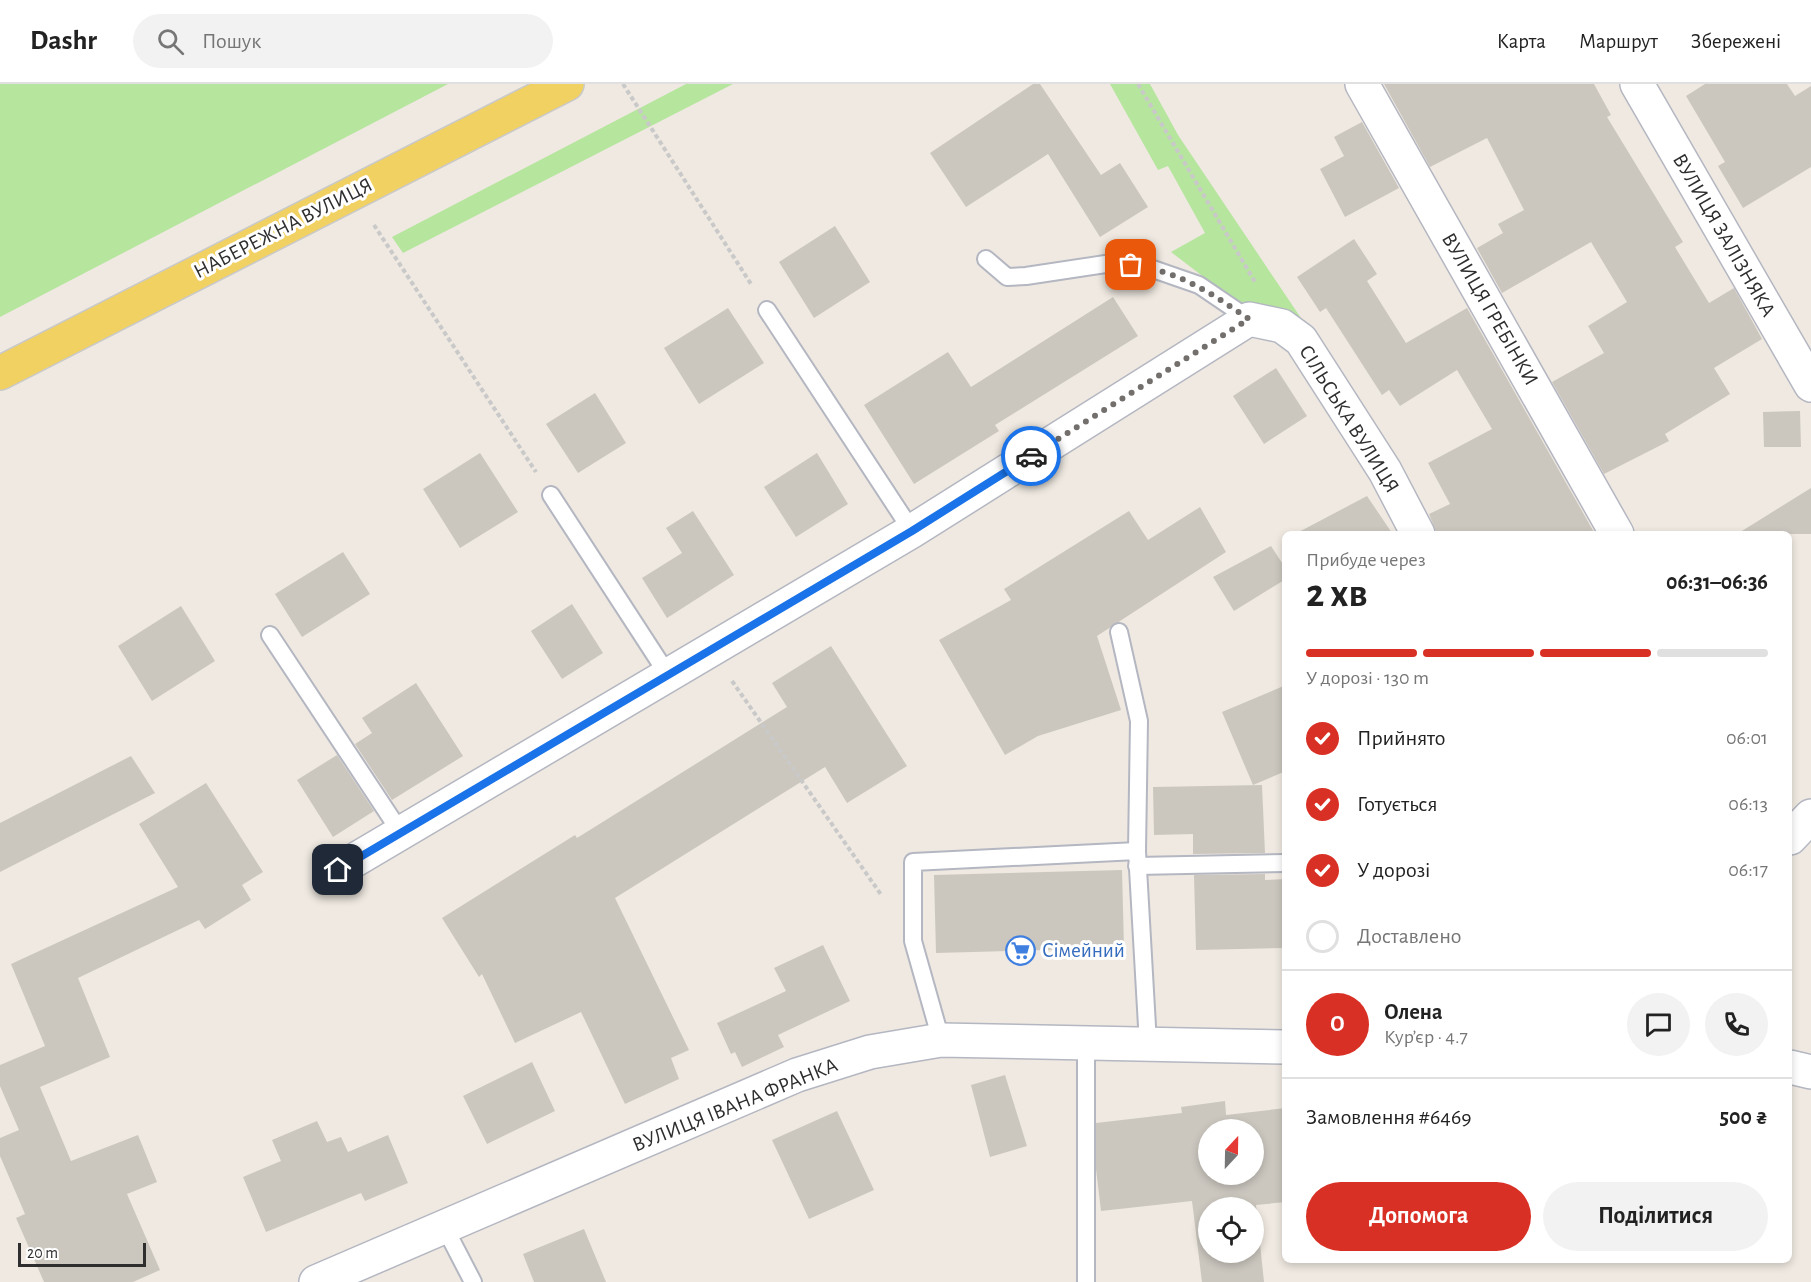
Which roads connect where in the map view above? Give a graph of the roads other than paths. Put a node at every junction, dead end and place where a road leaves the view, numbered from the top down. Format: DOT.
graph roads {
  1 [pos="567,84"];
  2 [pos="1362,84"];
  3 [pos="1638,84"];
  4 [pos="986,259"];
  5 [pos="767,310"];
  6 [pos="1249,319"];
  7 [pos="0,373"];
  8 [pos="1811,385"];
  9 [pos="551,495"];
  10 [pos="912,531"];
  11 [pos="1416,531"];
  12 [pos="1615,531"];
  13 [pos="1119,632"];
  14 [pos="270,635"];
  15 [pos="668,675"];
  16 [pos="1811,816"];
  17 [pos="401,833"];
  18 [pos="1792,836"];
  19 [pos="1137,859"];
  20 [pos="1282,863"];
  21 [pos="338,870"];
  22 [pos="940,1040"];
  23 [pos="1086,1044"];
  24 [pos="1148,1044"];
  25 [pos="1282,1047"];
  26 [pos="1792,1067"];
  27 [pos="1811,1072"];
  28 [pos="445,1228"];
  29 [pos="316,1282"];
  30 [pos="472,1282"];
  31 [pos="1086,1282"];
  1 -- 7 [label="main road, НАБЕРЕЖНА ВУЛИЦЯ"];
  2 -- 12 [label="street, ВУЛИЦЯ ГРЕБІНКИ"];
  3 -- 8 [label="street, ВУЛИЦЯ ЗАЛІЗНЯКА"];
  4 -- 6 [label="lane"];
  5 -- 10 [label="lane"];
  6 -- 10 [label="street"];
  6 -- 11 [label="street, СІЛЬСЬКА ВУЛИЦЯ"];
  9 -- 15 [label="lane"];
  10 -- 15 [label="street"];
  13 -- 19 [label="lane"];
  14 -- 17 [label="lane"];
  15 -- 17 [label="street"];
  16 -- 18 [label="street"];
  17 -- 21 [label="street"];
  19 -- 20 [label="lane"];
  19 -- 22 [label="lane"];
  19 -- 24 [label="lane"];
  22 -- 23 [label="street, ВУЛИЦЯ ІВАНА ФРАНКА"];
  22 -- 28 [label="street, ВУЛИЦЯ ІВАНА ФРАНКА"];
  23 -- 24 [label="street, ВУЛИЦЯ ІВАНА ФРАНКА"];
  23 -- 31 [label="lane"];
  24 -- 25 [label="street, ВУЛИЦЯ ІВАНА ФРАНКА"];
  26 -- 27 [label="street"];
  28 -- 29 [label="street, ВУЛИЦЯ ІВАНА ФРАНКА"];
  28 -- 30 [label="lane"];
}
